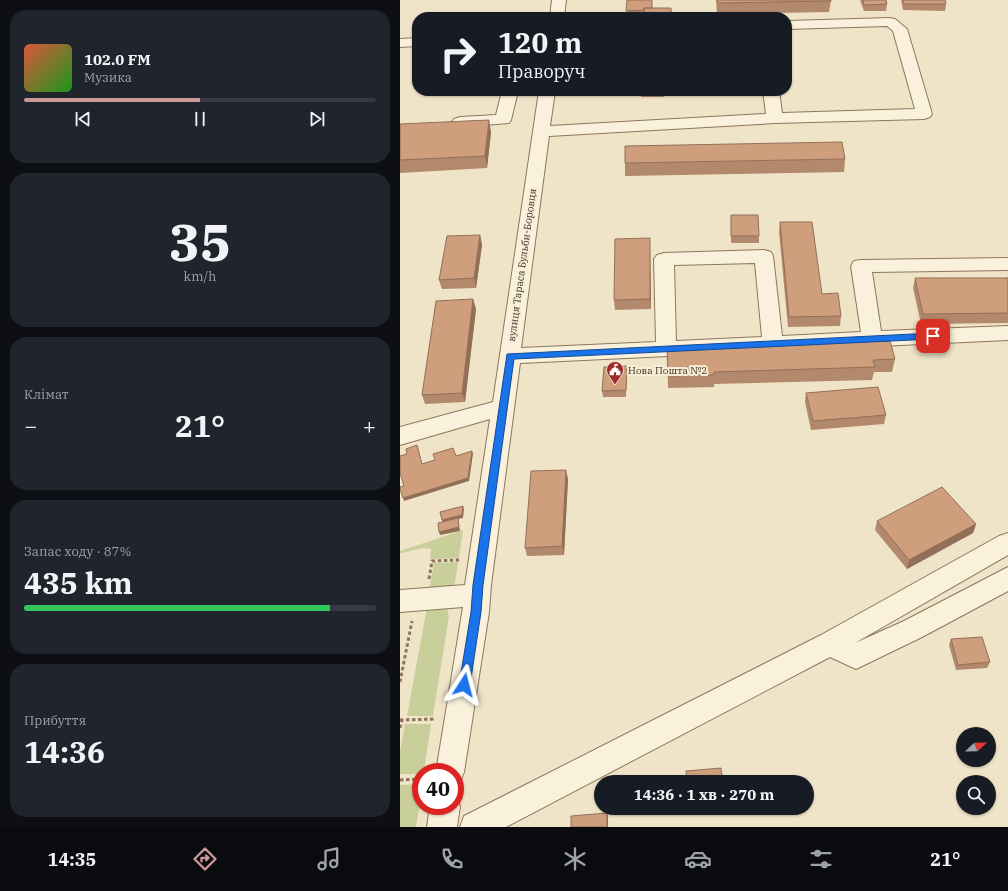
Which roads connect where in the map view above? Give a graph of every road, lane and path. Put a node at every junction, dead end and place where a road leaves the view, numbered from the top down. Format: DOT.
graph roads {
  1 [pos="559,0"];
  2 [pos="558,12"];
  3 [pos="792,26"];
  4 [pos="412,42"];
  5 [pos="400,43"];
  6 [pos="509,96"];
  7 [pos="546,96"];
  8 [pos="772,96"];
  9 [pos="775,118"];
  10 [pos="445,123"];
  11 [pos="541,132"];
  12 [pos="1008,264"];
  13 [pos="1008,333"];
  14 [pos="872,339"];
  15 [pos="773,344"];
  16 [pos="666,349"];
  17 [pos="510,356"];
  18 [pos="503,407"];
  19 [pos="400,436"];
  20 [pos="1008,543"];
  21 [pos="461,559"];
  22 [pos="1008,578"];
  23 [pos="477,595"];
  24 [pos="414,600"];
  25 [pos="830,644"];
  26 [pos="400,682"];
  27 [pos="436,719"];
  28 [pos="401,720"];
  29 [pos="400,728"];
  30 [pos="451,763"];
  31 [pos="412,779"];
  32 [pos="400,780"];
  33 [pos="444,815"];
  34 [pos="442,827"];
  35 [pos="475,827"];
  1 -- 2 [label="street"];
  3 -- 9 [label="street"];
  4 -- 5 [label="street"];
  6 -- 10 [label="street"];
  7 -- 11 [label="street, вулиця Тараса Бульби-Боровця"];
  8 -- 9 [label="street"];
  9 -- 11 [label="street"];
  11 -- 17 [label="street, вулиця Тараса Бульби-Боровця"];
  12 -- 14 [label="street"];
  13 -- 14 [label="street"];
  14 -- 15 [label="street"];
  15 -- 16 [label="street"];
  15 -- 16 [label="street"];
  16 -- 17 [label="street"];
  17 -- 18 [label="street, вулиця Тараса Бульби-Боровця"];
  18 -- 19 [label="street"];
  18 -- 23 [label="street, вулиця Тараса Бульби-Боровця"];
  20 -- 25 [label="street"];
  21 -- 24 [label="path"];
  22 -- 25 [label="street"];
  23 -- 24 [label="street"];
  23 -- 30 [label="street, вулиця Тараса Бульби-Боровця"];
  24 -- 26 [label="path"];
  25 -- 35 [label="street"];
  27 -- 28 [label="path"];
  28 -- 29 [label="path"];
  31 -- 32 [label="path"];
  33 -- 34 [label="street"];
}
